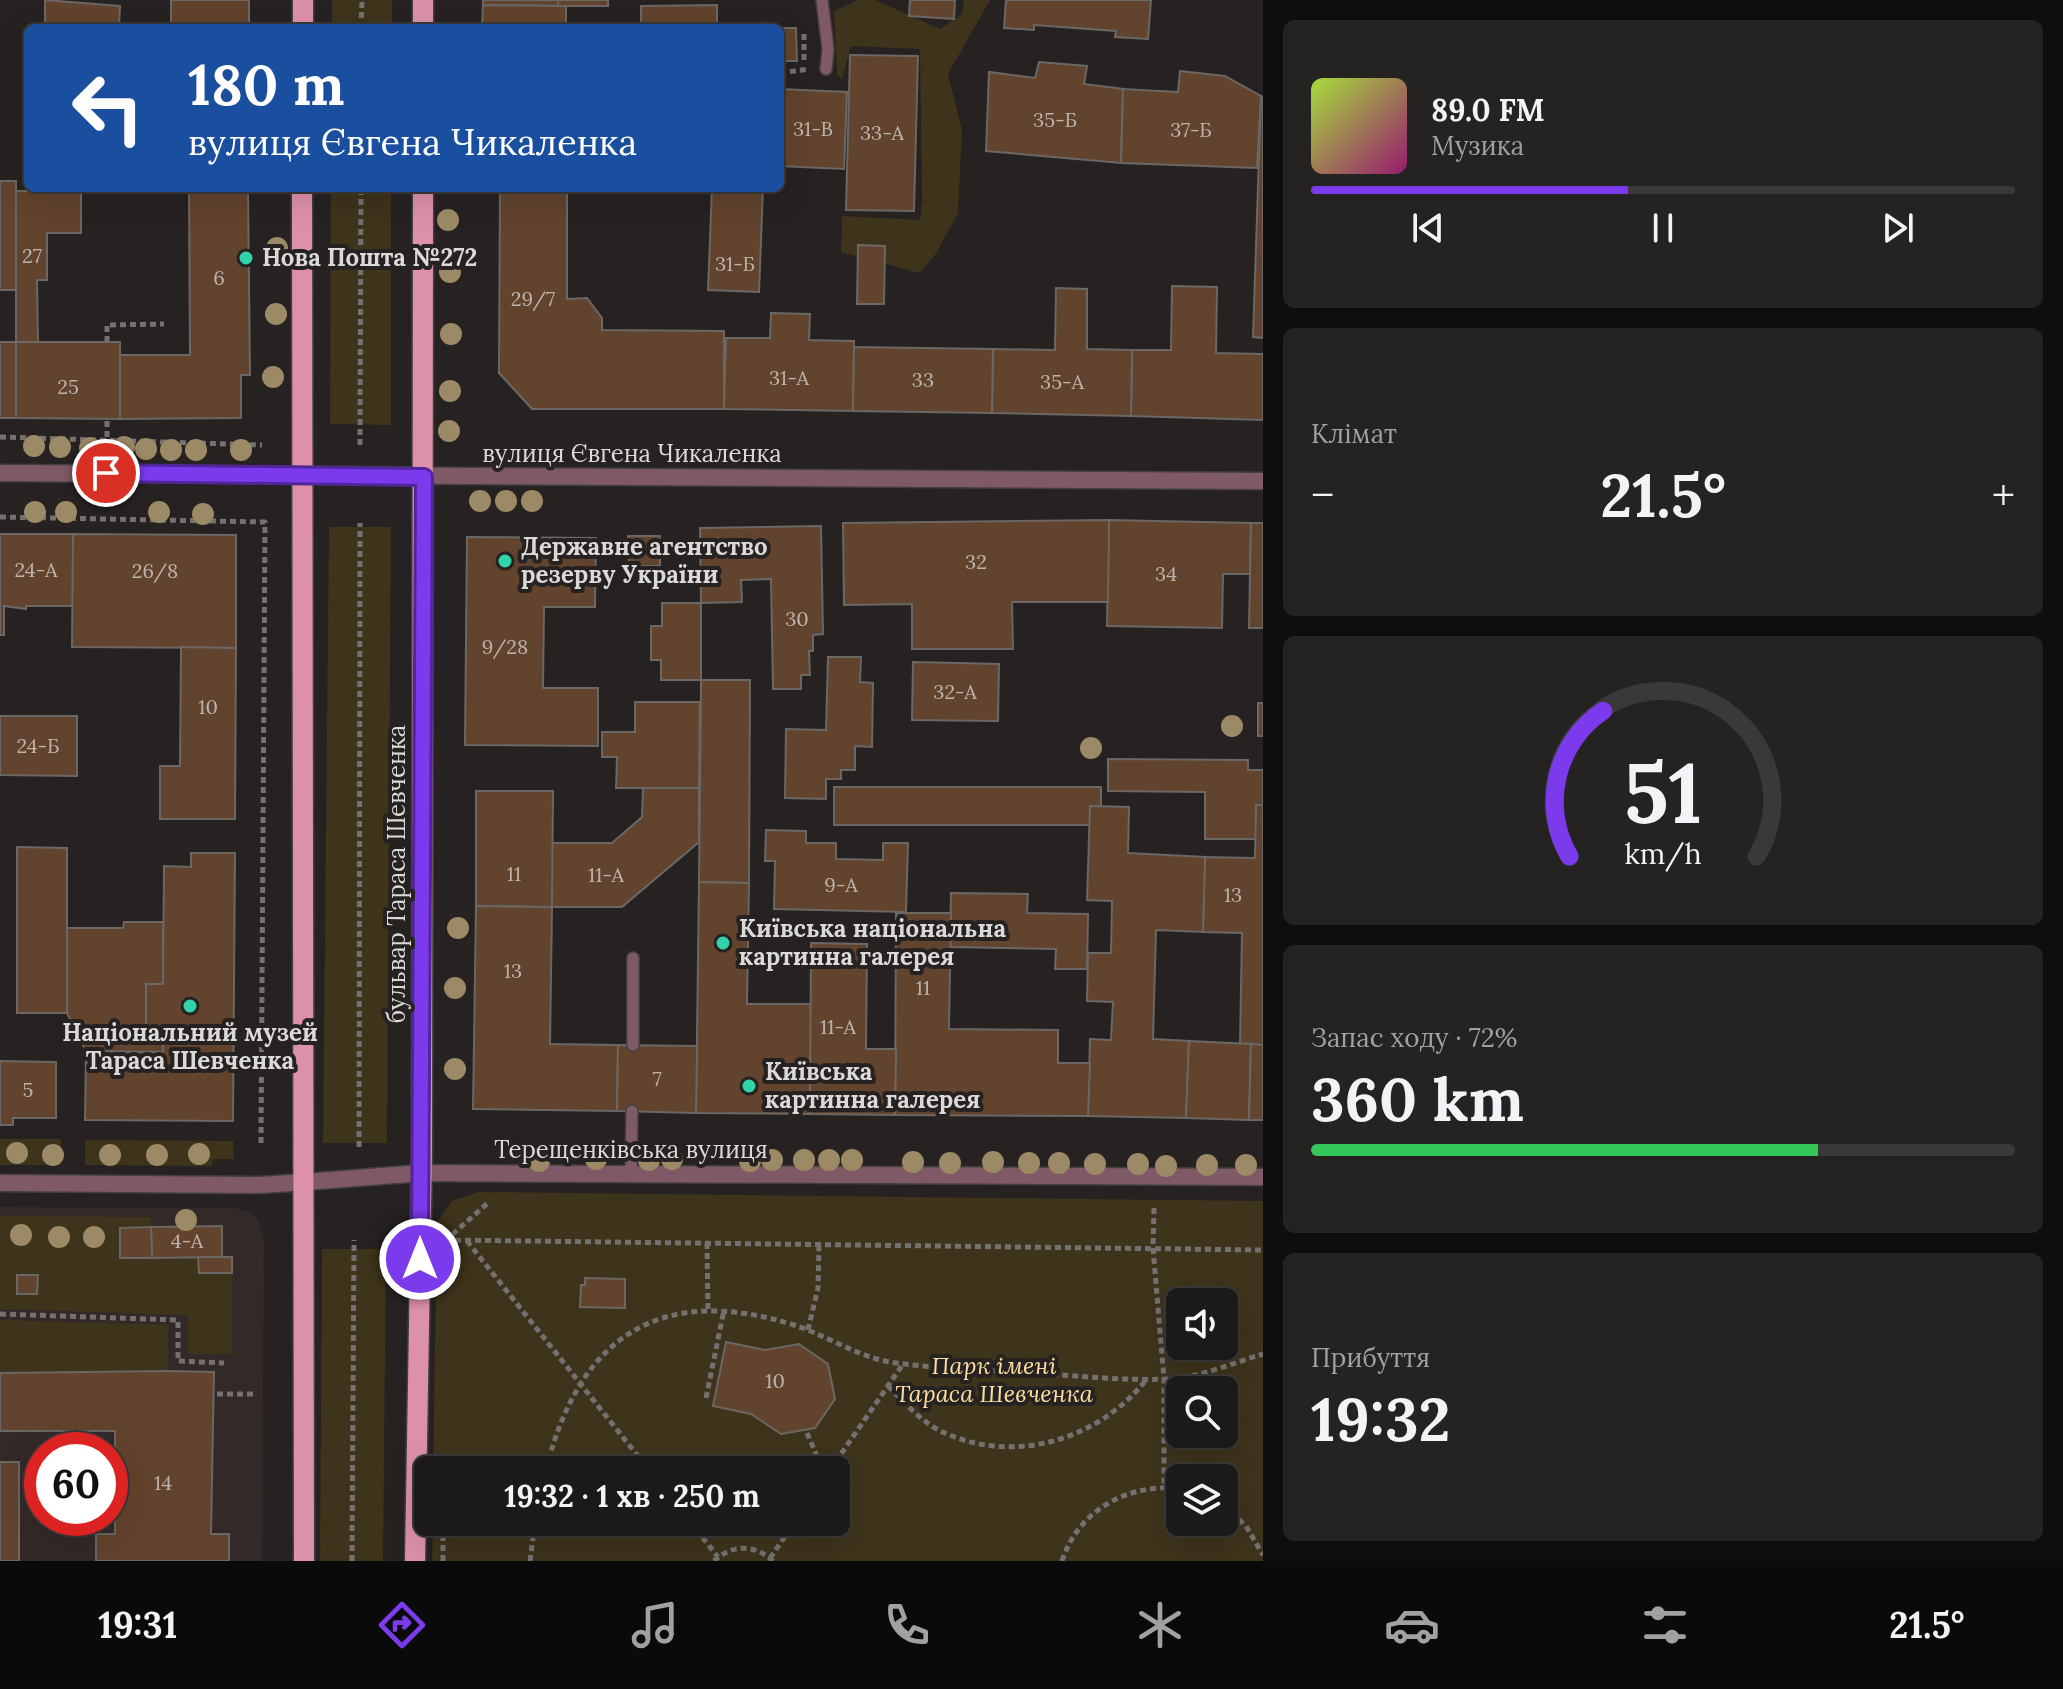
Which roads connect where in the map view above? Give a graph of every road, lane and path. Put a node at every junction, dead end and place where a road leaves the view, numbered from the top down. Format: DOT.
graph roads {
  1 [pos="303,0"];
  2 [pos="362,0"];
  3 [pos="423,0"];
  4 [pos="822,0"];
  5 [pos="303,24"];
  6 [pos="361,24"];
  7 [pos="423,24"];
  8 [pos="826,69"];
  9 [pos="784,73"];
  10 [pos="302,192"];
  11 [pos="361,192"];
  12 [pos="423,192"];
  13 [pos="164,324"];
  14 [pos="107,342"];
  15 [pos="107,419"];
  16 [pos="0,437"];
  17 [pos="107,437"];
  18 [pos="262,445"];
  19 [pos="360,445"];
  20 [pos="0,473"];
  21 [pos="303,477"];
  22 [pos="424,477"];
  23 [pos="1263,481"];
  24 [pos="0,517"];
  25 [pos="360,523"];
  26 [pos="633,958"];
  27 [pos="633,1045"];
  28 [pos="632,1111"];
  29 [pos="261,1146"];
  30 [pos="359,1147"];
  31 [pos="421,1173"];
  32 [pos="631,1174"];
  33 [pos="1263,1177"];
  34 [pos="305,1182"];
  35 [pos="0,1183"];
  36 [pos="490,1201"];
  37 [pos="1154,1208"];
  38 [pos="354,1240"];
  39 [pos="467,1241"];
  40 [pos="707,1243"];
  41 [pos="819,1245"];
  42 [pos="1153,1248"];
  43 [pos="1263,1250"];
  44 [pos="708,1309"];
  45 [pos="724,1310"];
  46 [pos="0,1314"];
  47 [pos="808,1330"];
  48 [pos="1263,1354"];
  49 [pos="224,1363"];
  50 [pos="903,1364"];
  51 [pos="1147,1379"];
  52 [pos="1164,1379"];
  53 [pos="582,1386"];
  54 [pos="888,1386"];
  55 [pos="217,1394"];
  56 [pos="256,1394"];
  57 [pos="706,1398"];
  58 [pos="807,1433"];
  59 [pos="551,1456"];
  60 [pos="638,1456"];
  61 [pos="817,1456"];
  62 [pos="840,1456"];
  63 [pos="1164,1487"];
  64 [pos="1238,1519"];
  65 [pos="443,1536"];
  66 [pos="533,1536"];
  67 [pos="700,1536"];
  68 [pos="787,1536"];
  69 [pos="1263,1555"];
  70 [pos="716,1559"];
  71 [pos="772,1560"];
  72 [pos="304,1561"];
  73 [pos="352,1561"];
  74 [pos="415,1561"];
  75 [pos="443,1561"];
  76 [pos="530,1561"];
  77 [pos="1062,1561"];
  1 -- 5 [label="main road"];
  2 -- 6 [label="path"];
  3 -- 7 [label="main road"];
  4 -- 8 [label="lane"];
  8 -- 9 [label="path"];
  10 -- 21 [label="main road"];
  11 -- 19 [label="path"];
  12 -- 22 [label="main road, бульвар Тараса Шевченка"];
  13 -- 14 [label="path"];
  15 -- 17 [label="path"];
  16 -- 17 [label="path"];
  17 -- 18 [label="path"];
  20 -- 21 [label="street, вулиця Євгена Чикаленка"];
  21 -- 22 [label="street, вулиця Євгена Чикаленка"];
  21 -- 34 [label="main road"];
  22 -- 23 [label="street, вулиця Євгена Чикаленка"];
  22 -- 31 [label="main road, бульвар Тараса Шевченка"];
  24 -- 29 [label="path"];
  25 -- 30 [label="path"];
  26 -- 27 [label="lane"];
  28 -- 32 [label="lane"];
  31 -- 32 [label="street, Терещенківська вулиця"];
  31 -- 34 [label="street, Терещенківська вулиця"];
  31 -- 74 [label="main road, бульвар Тараса Шевченка"];
  32 -- 33 [label="street, Терещенківська вулиця"];
  34 -- 35 [label="street, Терещенківська вулиця"];
  34 -- 72 [label="main road"];
  36 -- 39 [label="path"];
  37 -- 42 [label="path"];
  38 -- 73 [label="path"];
  39 -- 40 [label="path"];
  39 -- 53 [label="path"];
  40 -- 41 [label="path"];
  40 -- 44 [label="path"];
  41 -- 42 [label="path"];
  41 -- 47 [label="path"];
  42 -- 43 [label="path"];
  42 -- 52 [label="path"];
  44 -- 45 [label="path"];
  44 -- 53 [label="path"];
  45 -- 47 [label="path"];
  45 -- 57 [label="path"];
  46 -- 49 [label="path"];
  47 -- 50 [label="path"];
  48 -- 52 [label="path"];
  50 -- 51 [label="path"];
  50 -- 54 [label="path"];
  51 -- 52 [label="path"];
  51 -- 54 [label="path"];
  52 -- 63 [label="path"];
  53 -- 59 [label="path"];
  53 -- 60 [label="path"];
  54 -- 62 [label="path"];
  55 -- 56 [label="path"];
  58 -- 61 [label="path"];
  63 -- 77 [label="path"];
  64 -- 69 [label="path"];
  65 -- 75 [label="path"];
  66 -- 76 [label="path"];
  67 -- 70 [label="path"];
  68 -- 71 [label="path"];
  70 -- 71 [label="path"];
}
